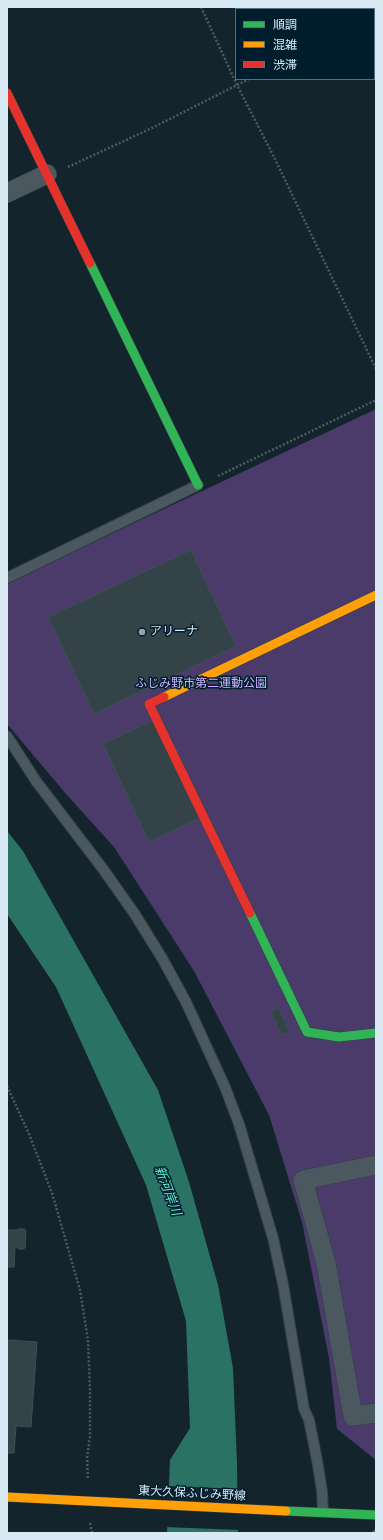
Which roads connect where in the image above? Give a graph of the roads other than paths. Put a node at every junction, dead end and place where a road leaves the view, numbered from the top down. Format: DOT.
graph roads {
  1 [pos="7,93"];
  2 [pos="47,175"];
  3 [pos="7,193"];
  4 [pos="198,485"];
  5 [pos="7,578"];
  6 [pos="376,595"];
  7 [pos="7,736"];
  8 [pos="376,1033"];
  9 [pos="376,1165"];
  10 [pos="376,1413"];
  11 [pos="7,1497"];
  12 [pos="319,1512"];
  13 [pos="376,1515"];
  1 -- 2 [label="street"];
  2 -- 3 [label="street"];
  2 -- 4 [label="street"];
  4 -- 5 [label="lane"];
  6 -- 8 [label="street"];
  7 -- 12 [label="lane"];
  9 -- 10 [label="street"];
  11 -- 12 [label="street, 東大久保ふじみ野線"];
  12 -- 13 [label="street, 東大久保ふじみ野線"];
}
